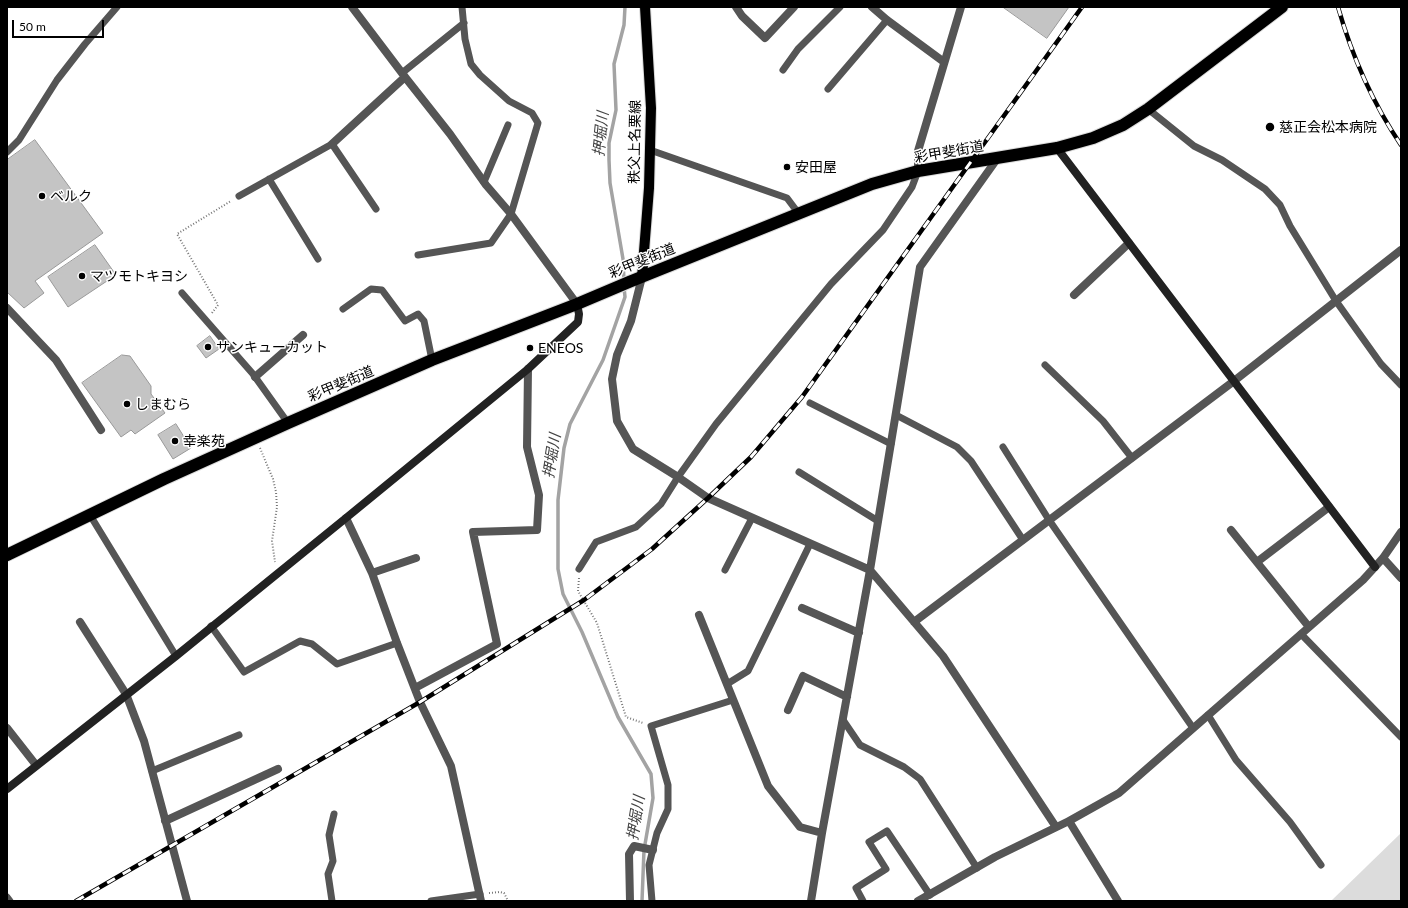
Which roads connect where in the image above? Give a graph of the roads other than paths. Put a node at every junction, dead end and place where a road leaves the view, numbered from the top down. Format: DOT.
graph roads {
  1 [pos="117,7"];
  2 [pos="352,7"];
  3 [pos="462,7"];
  4 [pos="645,7"];
  5 [pos="736,7"];
  6 [pos="794,7"];
  7 [pos="840,7"];
  8 [pos="872,7"];
  9 [pos="961,7"];
  10 [pos="1282,7"];
  11 [pos="887,20"];
  12 [pos="464,23"];
  13 [pos="944,62"];
  14 [pos="783,70"];
  15 [pos="404,75"];
  16 [pos="828,89"];
  17 [pos="1148,109"];
  18 [pos="508,125"];
  19 [pos="332,144"];
  20 [pos="1057,148"];
  21 [pos="650,150"];
  22 [pos="7,152"];
  23 [pos="997,159"];
  24 [pos="918,171"];
  25 [pos="269,179"];
  26 [pos="484,182"];
  27 [pos="239,196"];
  28 [pos="376,209"];
  29 [pos="511,214"];
  30 [pos="799,214"];
  31 [pos="1129,243"];
  32 [pos="1401,250"];
  33 [pos="418,255"];
  34 [pos="318,259"];
  35 [pos="642,277"];
  36 [pos="182,293"];
  37 [pos="1074,295"];
  38 [pos="1336,301"];
  39 [pos="577,304"];
  40 [pos="7,308"];
  41 [pos="343,309"];
  42 [pos="303,335"];
  43 [pos="432,360"];
  44 [pos="1045,365"];
  45 [pos="528,369"];
  46 [pos="255,376"];
  47 [pos="1234,381"];
  48 [pos="1401,385"];
  49 [pos="810,403"];
  50 [pos="896,415"];
  51 [pos="288,423"];
  52 [pos="101,430"];
  53 [pos="891,444"];
  54 [pos="1003,447"];
  55 [pos="1132,458"];
  56 [pos="799,472"];
  57 [pos="678,477"];
  58 [pos="1329,507"];
  59 [pos="90,515"];
  60 [pos="346,518"];
  61 [pos="752,518"];
  62 [pos="1049,520"];
  63 [pos="878,521"];
  64 [pos="1231,530"];
  65 [pos="1401,532"];
  66 [pos="1023,540"];
  67 [pos="810,544"];
  68 [pos="7,555"];
  69 [pos="416,558"];
  70 [pos="1383,558"];
  71 [pos="1257,562"];
  72 [pos="1375,567"];
  73 [pos="579,569"];
  74 [pos="725,570"];
  75 [pos="870,570"];
  76 [pos="372,573"];
  77 [pos="1401,578"];
  78 [pos="802,608"];
  79 [pos="699,615"];
  80 [pos="80,622"];
  81 [pos="914,622"];
  82 [pos="211,626"];
  83 [pos="1310,627"];
  84 [pos="859,633"];
  85 [pos="1301,634"];
  86 [pos="396,643"];
  87 [pos="176,656"];
  88 [pos="727,684"];
  89 [pos="415,688"];
  90 [pos="126,694"];
  91 [pos="847,697"];
  92 [pos="733,700"];
  93 [pos="788,710"];
  94 [pos="1208,715"];
  95 [pos="843,720"];
  96 [pos="7,728"];
  97 [pos="1193,728"];
  98 [pos="239,735"];
  99 [pos="1401,737"];
  100 [pos="36,765"];
  101 [pos="278,769"];
  102 [pos="152,771"];
  103 [pos="7,789"];
  104 [pos="334,814"];
  105 [pos="165,821"];
  106 [pos="1069,821"];
  107 [pos="1056,827"];
  108 [pos="822,833"];
  109 [pos="653,850"];
  110 [pos="1320,865"];
  111 [pos="977,868"];
  112 [pos="930,895"];
  113 [pos="7,897"];
  114 [pos="480,897"];
  115 [pos="10,901"];
  116 [pos="187,901"];
  117 [pos="332,901"];
  118 [pos="432,901"];
  119 [pos="630,901"];
  120 [pos="652,901"];
  121 [pos="811,901"];
  122 [pos="863,901"];
  123 [pos="918,901"];
  124 [pos="1118,901"];
  1 -- 22 [label="lane"];
  2 -- 15 [label="street"];
  3 -- 12 [label="lane"];
  4 -- 21 [label="main road, 秩父上名栗線"];
  5 -- 6 [label="street"];
  7 -- 14 [label="lane"];
  8 -- 11 [label="street"];
  9 -- 13 [label="street"];
  10 -- 17 [label="highway, 彩甲斐街道"];
  11 -- 13 [label="street"];
  11 -- 16 [label="lane"];
  12 -- 15 [label="lane"];
  12 -- 29 [label="lane"];
  13 -- 24 [label="street"];
  15 -- 19 [label="street"];
  15 -- 26 [label="street"];
  17 -- 20 [label="highway, 彩甲斐街道"];
  17 -- 38 [label="lane"];
  18 -- 26 [label="lane"];
  19 -- 25 [label="lane"];
  19 -- 28 [label="lane"];
  20 -- 23 [label="highway, 彩甲斐街道"];
  20 -- 31 [label="street"];
  21 -- 30 [label="lane"];
  21 -- 35 [label="main road, 秩父上名栗線"];
  23 -- 24 [label="highway, 彩甲斐街道"];
  23 -- 50 [label="street"];
  24 -- 30 [label="highway, 彩甲斐街道"];
  24 -- 57 [label="lane"];
  25 -- 27 [label="lane"];
  25 -- 34 [label="lane"];
  26 -- 29 [label="street"];
  29 -- 33 [label="lane"];
  29 -- 39 [label="street"];
  30 -- 35 [label="highway, 彩甲斐街道"];
  31 -- 37 [label="street"];
  31 -- 47 [label="street"];
  32 -- 38 [label="street"];
  35 -- 39 [label="highway, 彩甲斐街道"];
  35 -- 57 [label="street"];
  36 -- 46 [label="lane"];
  38 -- 47 [label="street"];
  38 -- 48 [label="lane"];
  39 -- 43 [label="highway, 彩甲斐街道"];
  39 -- 45 [label="street"];
  40 -- 52 [label="street"];
  41 -- 43 [label="lane"];
  42 -- 46 [label="street"];
  43 -- 51 [label="highway, 彩甲斐街道"];
  44 -- 55 [label="lane"];
  45 -- 60 [label="street"];
  45 -- 89 [label="street"];
  46 -- 51 [label="lane"];
  47 -- 55 [label="street"];
  47 -- 58 [label="street"];
  49 -- 53 [label="lane"];
  50 -- 53 [label="street"];
  50 -- 66 [label="lane"];
  51 -- 59 [label="highway, 彩甲斐街道"];
  53 -- 63 [label="street"];
  54 -- 62 [label="lane"];
  55 -- 62 [label="street"];
  56 -- 63 [label="lane"];
  57 -- 61 [label="street"];
  57 -- 73 [label="lane"];
  58 -- 71 [label="street"];
  58 -- 72 [label="street"];
  59 -- 68 [label="highway, 彩甲斐街道"];
  59 -- 87 [label="lane"];
  60 -- 76 [label="street"];
  60 -- 82 [label="street"];
  61 -- 67 [label="street"];
  61 -- 74 [label="lane"];
  62 -- 66 [label="street"];
  62 -- 97 [label="lane"];
  63 -- 75 [label="street"];
  64 -- 71 [label="street"];
  65 -- 70 [label="street"];
  66 -- 81 [label="street"];
  67 -- 75 [label="street"];
  67 -- 88 [label="lane"];
  69 -- 76 [label="street"];
  70 -- 72 [label="street"];
  70 -- 77 [label="street"];
  71 -- 83 [label="street"];
  72 -- 83 [label="street"];
  75 -- 81 [label="street"];
  75 -- 84 [label="street"];
  76 -- 86 [label="street"];
  78 -- 84 [label="street"];
  79 -- 88 [label="street"];
  80 -- 90 [label="street"];
  81 -- 107 [label="street"];
  82 -- 86 [label="lane"];
  82 -- 87 [label="street"];
  83 -- 85 [label="street"];
  84 -- 91 [label="street"];
  85 -- 94 [label="street"];
  85 -- 99 [label="lane"];
  86 -- 89 [label="street"];
  87 -- 90 [label="street"];
  88 -- 92 [label="street"];
  89 -- 114 [label="street"];
  90 -- 100 [label="street"];
  90 -- 102 [label="street"];
  91 -- 93 [label="street"];
  91 -- 95 [label="street"];
  92 -- 108 [label="street"];
  92 -- 109 [label="lane"];
  94 -- 97 [label="street"];
  94 -- 110 [label="lane"];
  95 -- 108 [label="street"];
  95 -- 111 [label="lane"];
  96 -- 100 [label="street"];
  97 -- 106 [label="street"];
  98 -- 102 [label="lane"];
  100 -- 103 [label="street"];
  101 -- 105 [label="street"];
  102 -- 105 [label="street"];
  104 -- 117 [label="lane"];
  105 -- 116 [label="street"];
  106 -- 107 [label="street"];
  106 -- 124 [label="street"];
  107 -- 111 [label="street"];
  108 -- 121 [label="street"];
  109 -- 119 [label="street"];
  109 -- 120 [label="lane"];
  111 -- 112 [label="street"];
  112 -- 122 [label="lane"];
  112 -- 123 [label="street"];
  113 -- 115 [label="lane"];
  114 -- 118 [label="lane"];
}
